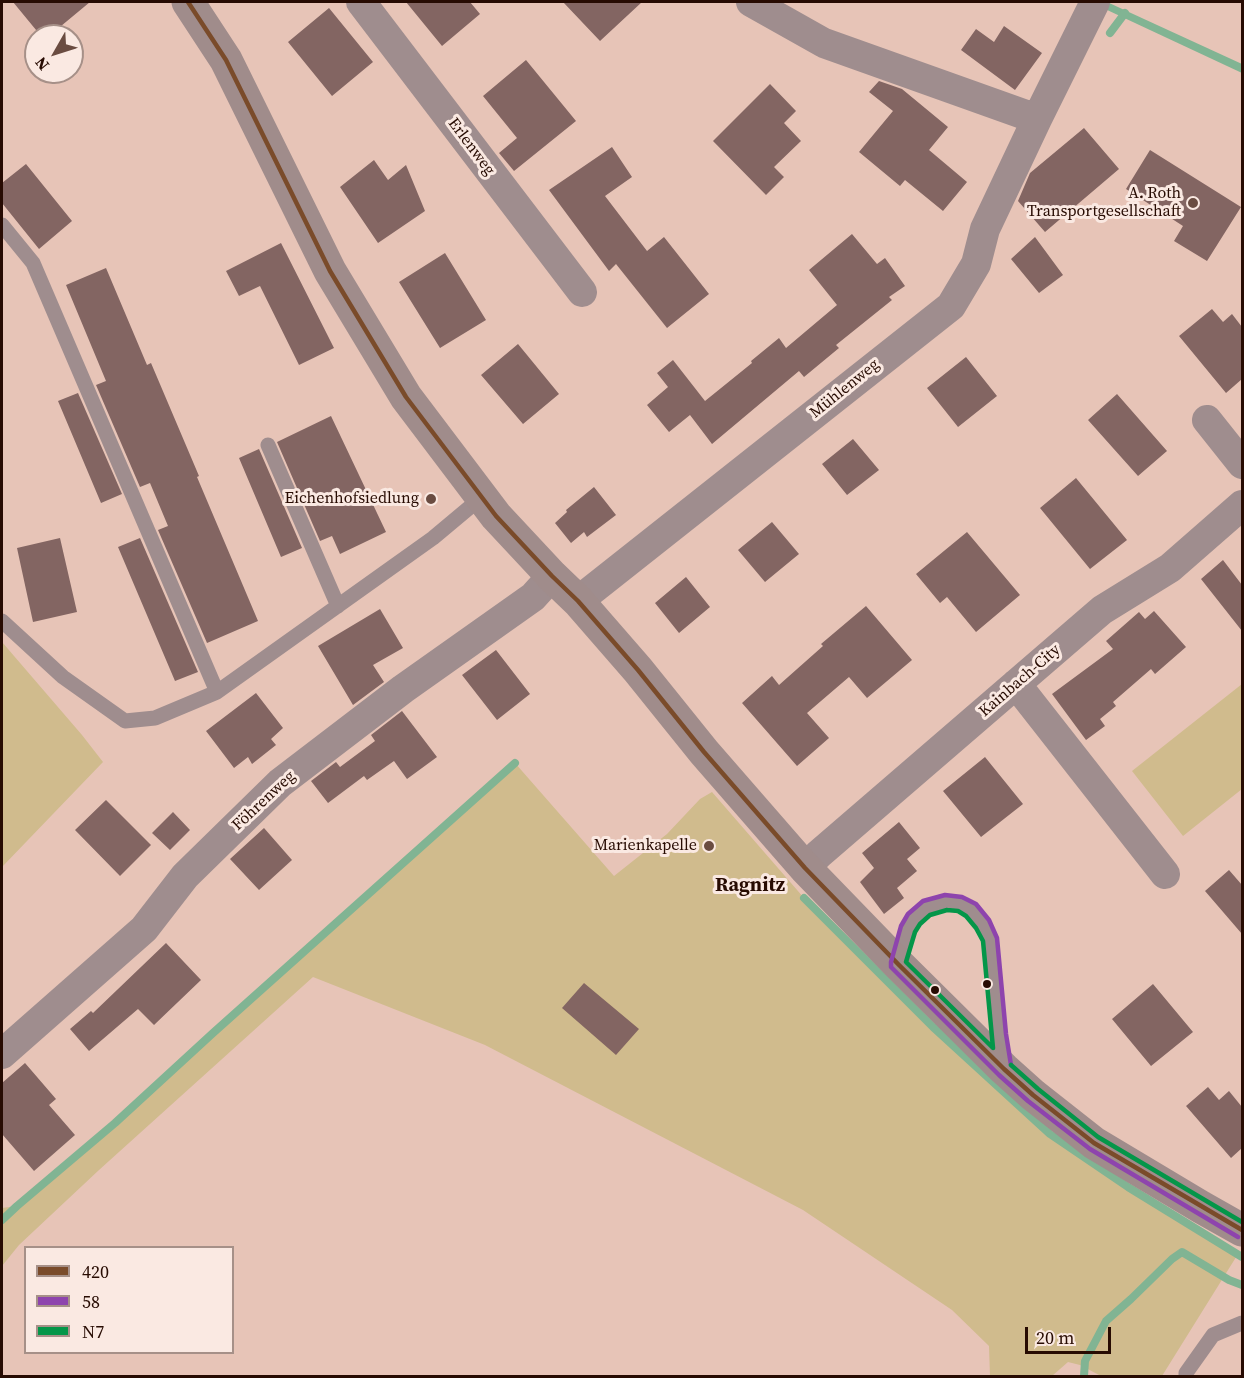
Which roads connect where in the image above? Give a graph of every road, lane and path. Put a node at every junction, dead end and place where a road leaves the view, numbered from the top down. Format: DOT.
graph roads {
  1 [pos="188,2"];
  2 [pos="361,2"];
  3 [pos="751,2"];
  4 [pos="1095,2"];
  5 [pos="1037,119"];
  6 [pos="2,225"];
  7 [pos="582,292"];
  8 [pos="1207,420"];
  9 [pos="268,445"];
  10 [pos="1242,464"];
  11 [pos="482,497"];
  12 [pos="1242,505"];
  13 [pos="552,576"];
  14 [pos="578,601"];
  15 [pos="338,606"];
  16 [pos="2,621"];
  17 [pos="1016,684"];
  18 [pos="217,692"];
  19 [pos="805,868"];
  20 [pos="1165,874"];
  21 [pos="898,964"];
  22 [pos="2,1054"];
  23 [pos="1004,1069"];
  24 [pos="1242,1230"];
  25 [pos="1242,1323"];
  26 [pos="1186,1377"];
  1 -- 11 [label="main road"];
  2 -- 7 [label="street, Erlenweg"];
  3 -- 5 [label="street"];
  4 -- 5 [label="street, Mühlenweg"];
  5 -- 14 [label="street, Mühlenweg"];
  6 -- 18 [label="lane"];
  8 -- 10 [label="street"];
  9 -- 15 [label="lane"];
  11 -- 13 [label="main road"];
  11 -- 15 [label="lane"];
  12 -- 17 [label="street, Kainbach-City"];
  13 -- 14 [label="main road"];
  13 -- 22 [label="street, Föhrenweg"];
  14 -- 19 [label="main road"];
  15 -- 18 [label="lane"];
  16 -- 18 [label="lane"];
  17 -- 19 [label="street, Kainbach-City"];
  17 -- 20 [label="street"];
  19 -- 21 [label="main road"];
  21 -- 23 [label="main road"];
  21 -- 23 [label="lane"];
  23 -- 24 [label="main road"];
  25 -- 26 [label="lane"];
}
